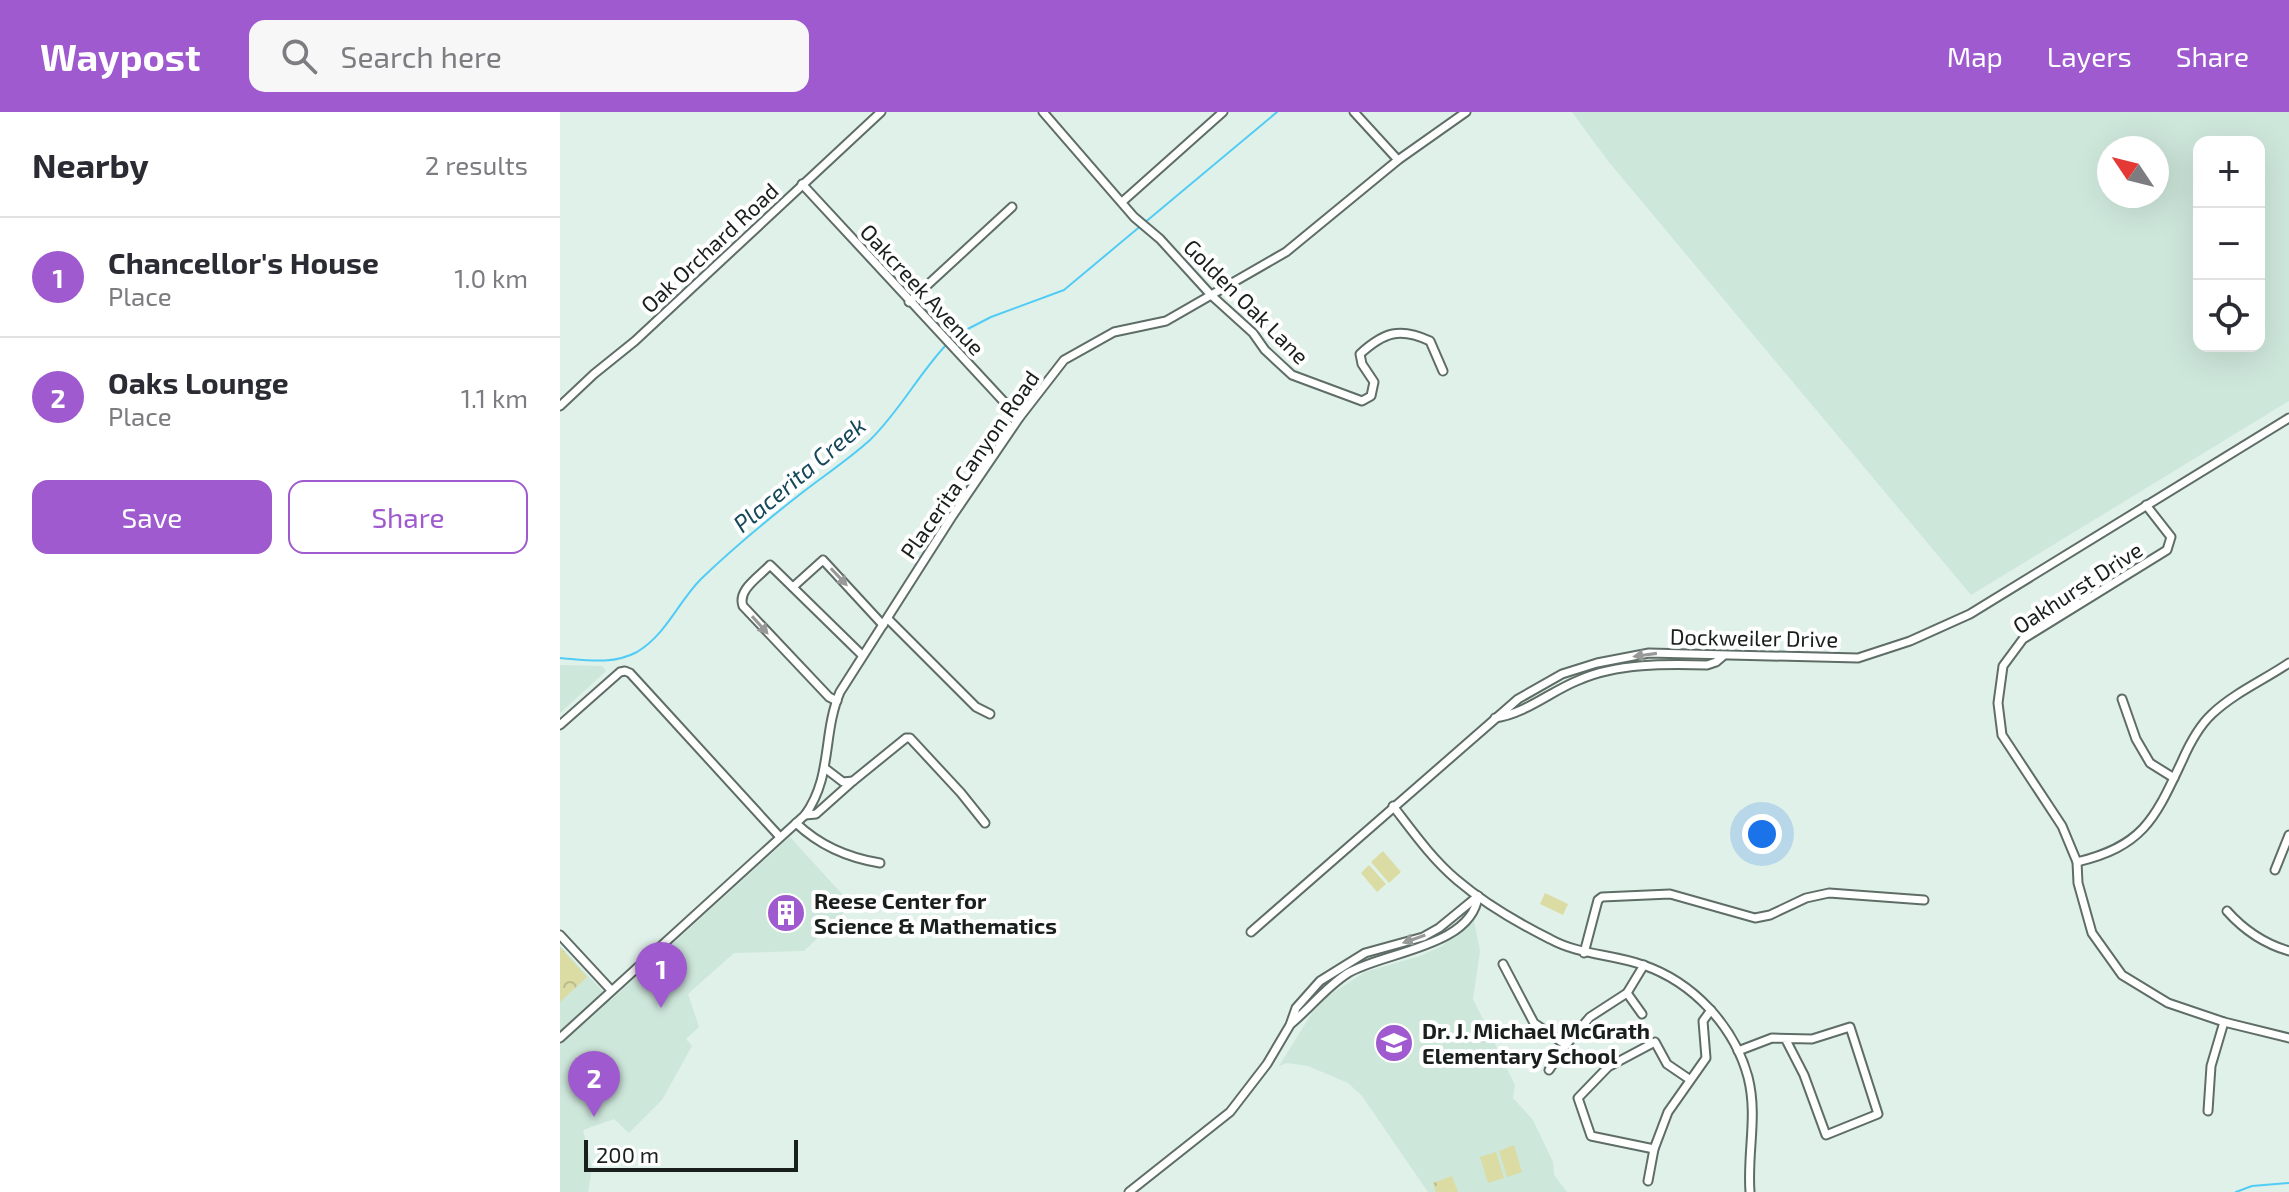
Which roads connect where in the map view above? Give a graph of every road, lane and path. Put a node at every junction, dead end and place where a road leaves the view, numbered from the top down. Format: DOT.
graph roads {
  1 [pos="881,112"];
  2 [pos="1043,112"];
  3 [pos="1223,112"];
  4 [pos="1354,112"];
  5 [pos="1466,112"];
  6 [pos="1398,160"];
  7 [pos="802,184"];
  8 [pos="1122,202"];
  9 [pos="1012,207"];
  10 [pos="1211,295"];
  11 [pos="909,302"];
  12 [pos="1443,371"];
  13 [pos="560,406"];
  14 [pos="1019,418"];
  15 [pos="2289,418"];
  16 [pos="2146,505"];
  17 [pos="793,587"];
  18 [pos="885,622"];
  19 [pos="862,655"];
  20 [pos="1723,656"];
  21 [pos="2289,663"];
  22 [pos="2122,699"];
  23 [pos="837,701"];
  24 [pos="990,714"];
  25 [pos="1494,718"];
  26 [pos="560,725"];
  27 [pos="826,769"];
  28 [pos="2174,778"];
  29 [pos="853,781"];
  30 [pos="1393,806"];
  31 [pos="805,815"];
  32 [pos="796,823"];
  33 [pos="985,823"];
  34 [pos="2289,835"];
  35 [pos="780,837"];
  36 [pos="2077,862"];
  37 [pos="880,863"];
  38 [pos="2275,870"];
  39 [pos="1478,896"];
  40 [pos="1924,900"];
  41 [pos="2227,911"];
  42 [pos="1251,932"];
  43 [pos="560,935"];
  44 [pos="2289,951"];
  45 [pos="1584,953"];
  46 [pos="1503,964"];
  47 [pos="1644,965"];
  48 [pos="611,990"];
  49 [pos="1627,993"];
  50 [pos="1711,1010"];
  51 [pos="1642,1014"];
  52 [pos="2224,1022"];
  53 [pos="560,1038"];
  54 [pos="2289,1038"];
  55 [pos="1786,1040"];
  56 [pos="1566,1045"];
  57 [pos="1738,1051"];
  58 [pos="1549,1070"];
  59 [pos="1689,1079"];
  60 [pos="2208,1111"];
  61 [pos="1654,1149"];
  62 [pos="1648,1181"];
  63 [pos="1130,1192"];
  64 [pos="1750,1192"];
  1 -- 7 [label="street, Oak Orchard Road"];
  2 -- 8 [label="street, Golden Oak Lane"];
  3 -- 8 [label="street"];
  4 -- 6 [label="street"];
  5 -- 6 [label="street, Placerita Canyon Road"];
  6 -- 10 [label="street, Placerita Canyon Road"];
  7 -- 11 [label="street, Oakcreek Avenue"];
  7 -- 13 [label="street, Oak Orchard Road"];
  8 -- 10 [label="street, Golden Oak Lane"];
  9 -- 11 [label="street"];
  10 -- 12 [label="street, Golden Oak Lane"];
  10 -- 14 [label="street, Placerita Canyon Road"];
  11 -- 14 [label="street, Oakcreek Avenue"];
  14 -- 18 [label="street, Placerita Canyon Road"];
  15 -- 16 [label="street, Dockweiler Drive"];
  16 -- 20 [label="street, Dockweiler Drive"];
  16 -- 36 [label="street, Oakhurst Drive"];
  17 -- 18 [label="street, one-way"];
  17 -- 19 [label="street"];
  17 -- 23 [label="street, one-way"];
  18 -- 19 [label="street, Placerita Canyon Road"];
  18 -- 24 [label="street"];
  19 -- 23 [label="street, Placerita Canyon Road"];
  20 -- 25 [label="street"];
  20 -- 25 [label="street, Dockweiler Drive, one-way"];
  21 -- 28 [label="street"];
  22 -- 28 [label="street"];
  23 -- 27 [label="street, Placerita Canyon Road"];
  25 -- 30 [label="street, Dockweiler Drive"];
  26 -- 35 [label="street"];
  27 -- 29 [label="street"];
  27 -- 31 [label="street, Placerita Canyon Road"];
  28 -- 36 [label="street"];
  29 -- 31 [label="street"];
  29 -- 33 [label="street"];
  30 -- 39 [label="street"];
  30 -- 42 [label="street, Dockweiler Drive"];
  31 -- 32 [label="street, Placerita Canyon Road"];
  32 -- 35 [label="street, Placerita Canyon Road"];
  32 -- 37 [label="street"];
  34 -- 38 [label="street"];
  35 -- 48 [label="street, Placerita Canyon Road"];
  36 -- 52 [label="street, Oakhurst Drive"];
  39 -- 45 [label="street"];
  39 -- 63 [label="street"];
  40 -- 45 [label="street"];
  41 -- 44 [label="street"];
  43 -- 48 [label="street"];
  45 -- 47 [label="street"];
  46 -- 56 [label="street"];
  47 -- 49 [label="street"];
  47 -- 50 [label="street"];
  48 -- 53 [label="street, Placerita Canyon Road"];
  49 -- 51 [label="street"];
  49 -- 56 [label="street"];
  50 -- 57 [label="street"];
  50 -- 59 [label="street"];
  52 -- 54 [label="street, Oakhurst Drive"];
  52 -- 60 [label="street"];
  55 -- 55 [label="street"];
  55 -- 57 [label="street"];
  56 -- 58 [label="street"];
  57 -- 64 [label="street"];
  59 -- 61 [label="street"];
  59 -- 61 [label="street"];
  61 -- 62 [label="street"];
}
